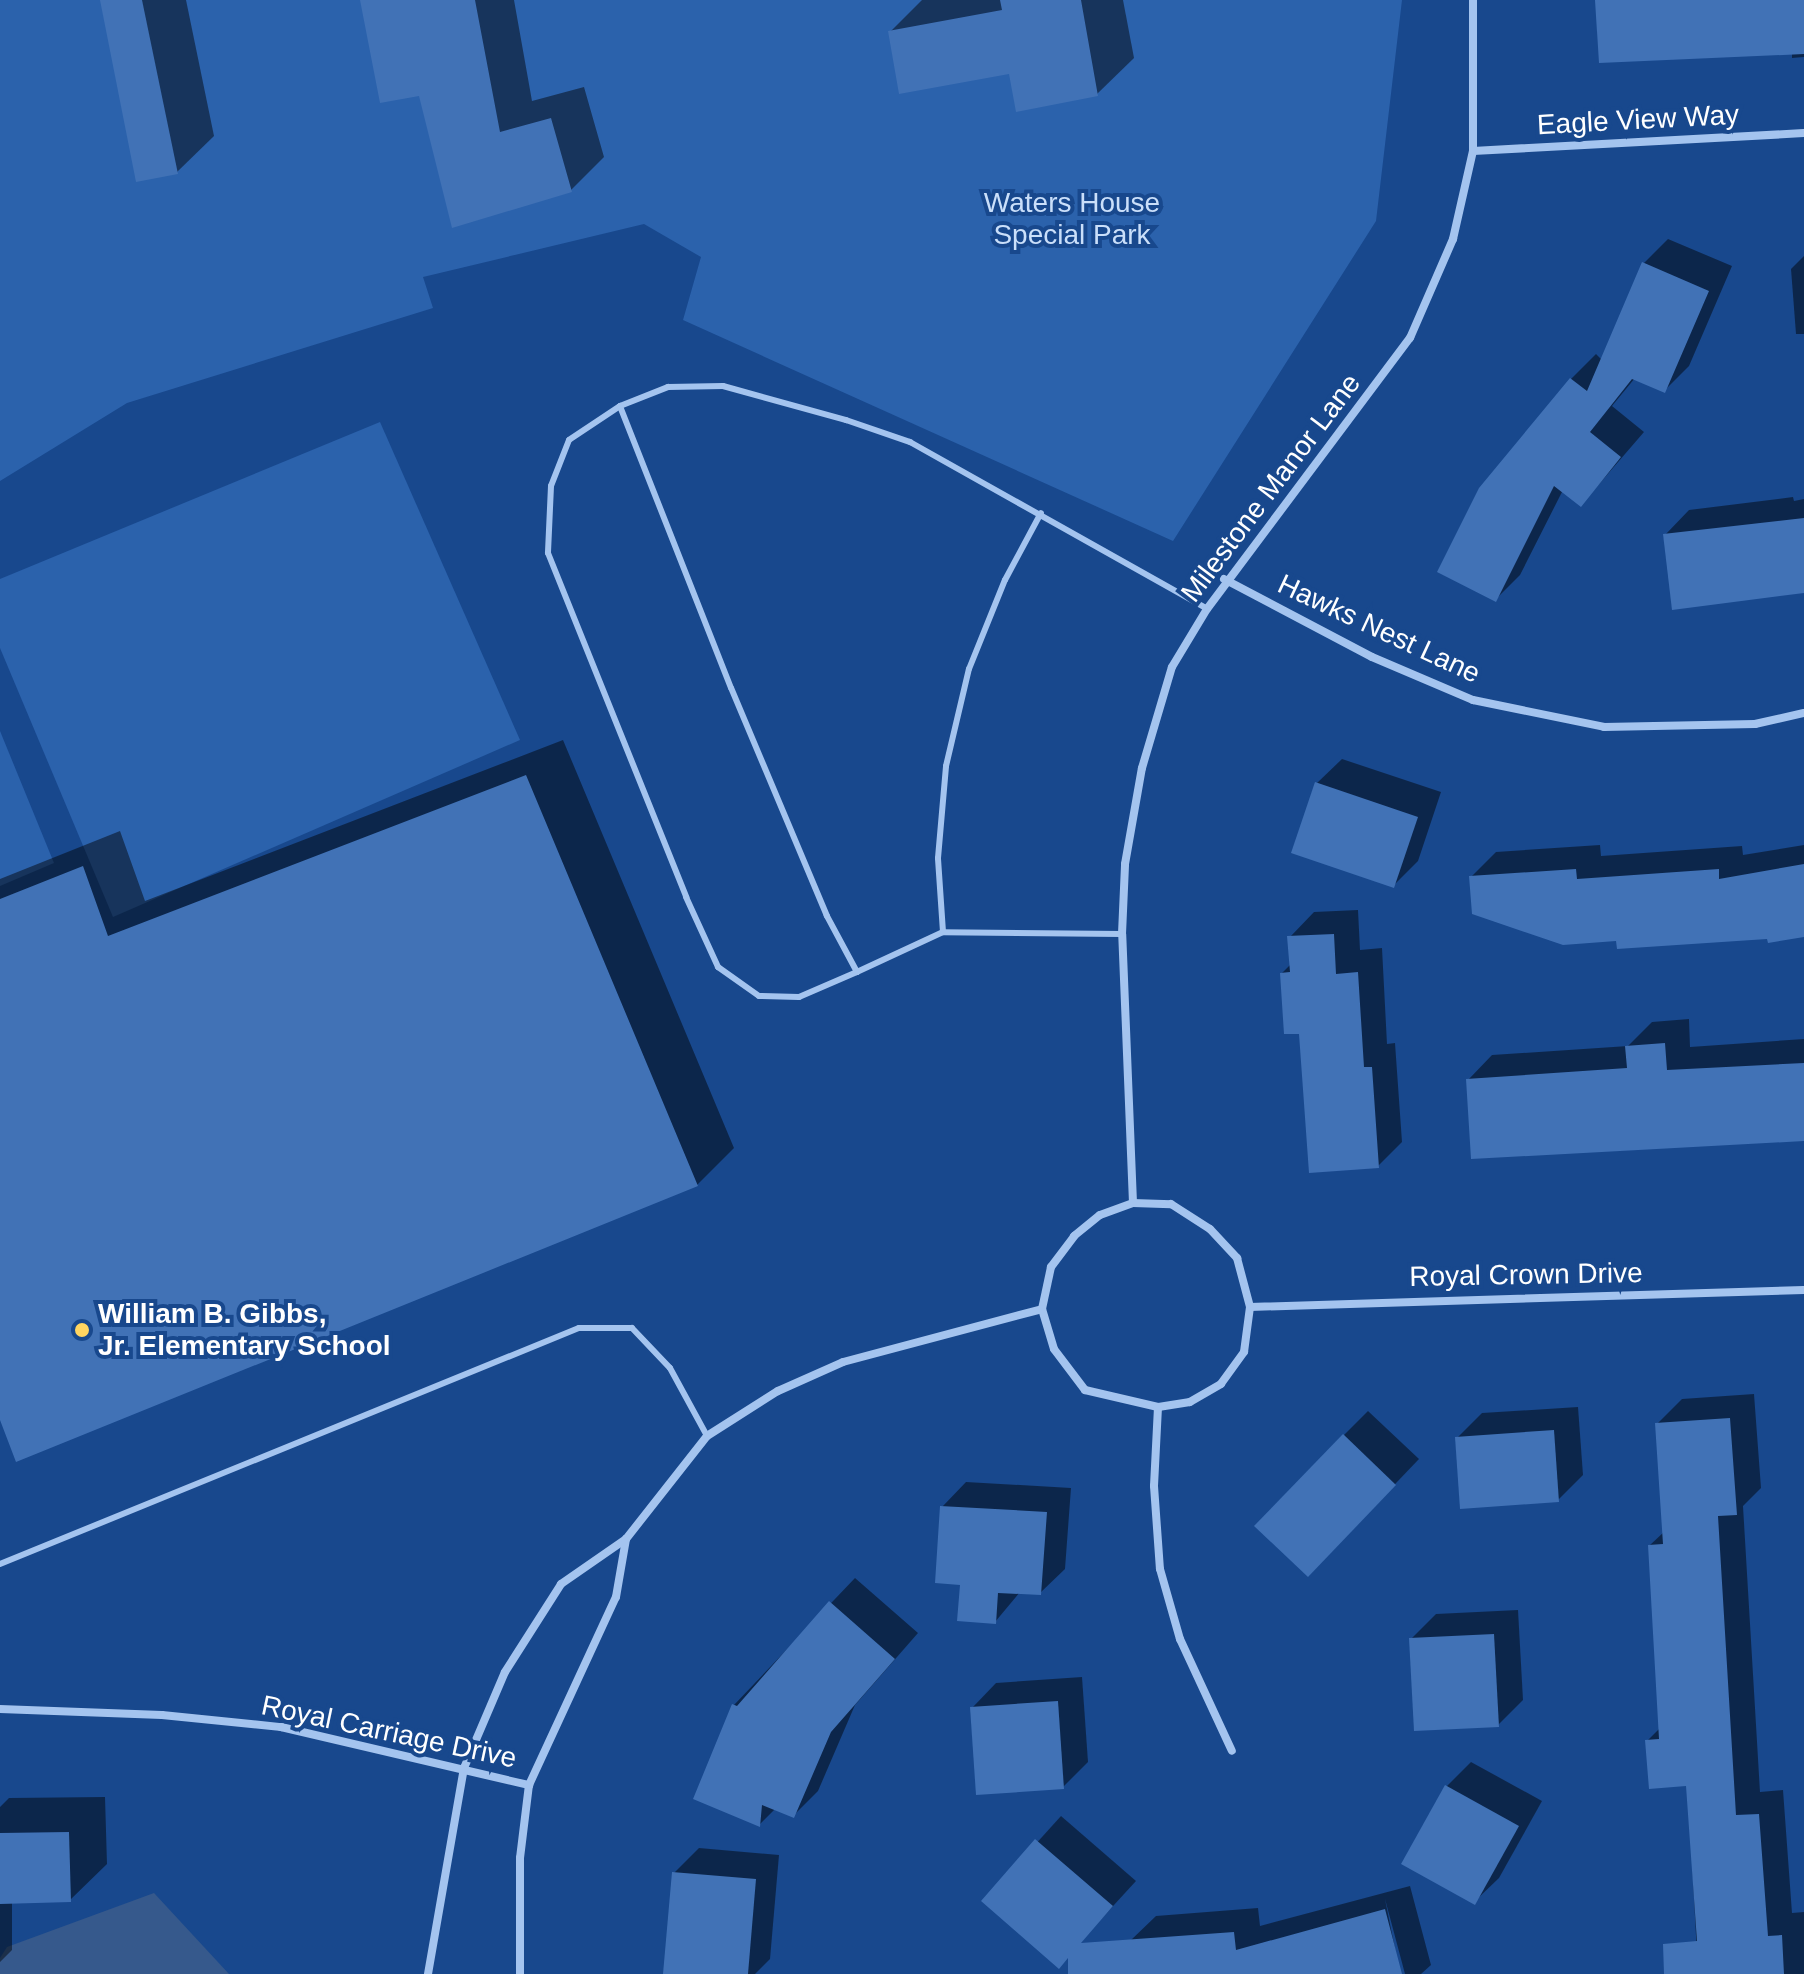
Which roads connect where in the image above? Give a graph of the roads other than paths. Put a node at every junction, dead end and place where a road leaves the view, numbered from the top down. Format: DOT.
graph roads {
  1 [pos="1473,0"];
  2 [pos="1804,133"];
  3 [pos="1473,151"];
  4 [pos="620,406"];
  5 [pos="1041,513"];
  6 [pos="1224,579"];
  7 [pos="1207,609"];
  8 [pos="1804,713"];
  9 [pos="943,932"];
  10 [pos="1122,934"];
  11 [pos="857,972"];
  12 [pos="1133,1203"];
  13 [pos="1804,1290"];
  14 [pos="1250,1307"];
  15 [pos="1042,1309"];
  16 [pos="1158,1407"];
  17 [pos="707,1436"];
  18 [pos="626,1539"];
  19 [pos="0,1564"];
  20 [pos="0,1709"];
  21 [pos="1232,1751"];
  22 [pos="464,1768"];
  23 [pos="529,1785"];
  24 [pos="428,1974"];
  25 [pos="520,1974"];
  1 -- 3 [label="street, Milestone Manor Lane"];
  2 -- 3 [label="street, Eagle View Way"];
  3 -- 6 [label="street, Milestone Manor Lane"];
  4 -- 5 [label="lane"];
  4 -- 11 [label="lane"];
  4 -- 11 [label="lane"];
  5 -- 7 [label="lane"];
  5 -- 9 [label="lane"];
  6 -- 7 [label="street, Milestone Manor Lane"];
  6 -- 8 [label="street, Hawks Nest Lane"];
  7 -- 10 [label="street, Milestone Manor Lane"];
  9 -- 10 [label="lane"];
  9 -- 11 [label="lane"];
  10 -- 12 [label="street, Milestone Manor Lane"];
  12 -- 14 [label="street"];
  12 -- 15 [label="street"];
  13 -- 14 [label="street, Royal Crown Drive"];
  14 -- 16 [label="street"];
  15 -- 16 [label="street"];
  15 -- 17 [label="street"];
  16 -- 21 [label="street"];
  17 -- 18 [label="street"];
  17 -- 19 [label="lane"];
  18 -- 22 [label="street"];
  18 -- 23 [label="street"];
  20 -- 22 [label="street, Royal Carriage Drive"];
  22 -- 23 [label="street, Royal Carriage Drive"];
  22 -- 24 [label="street"];
  23 -- 25 [label="street"];
}
